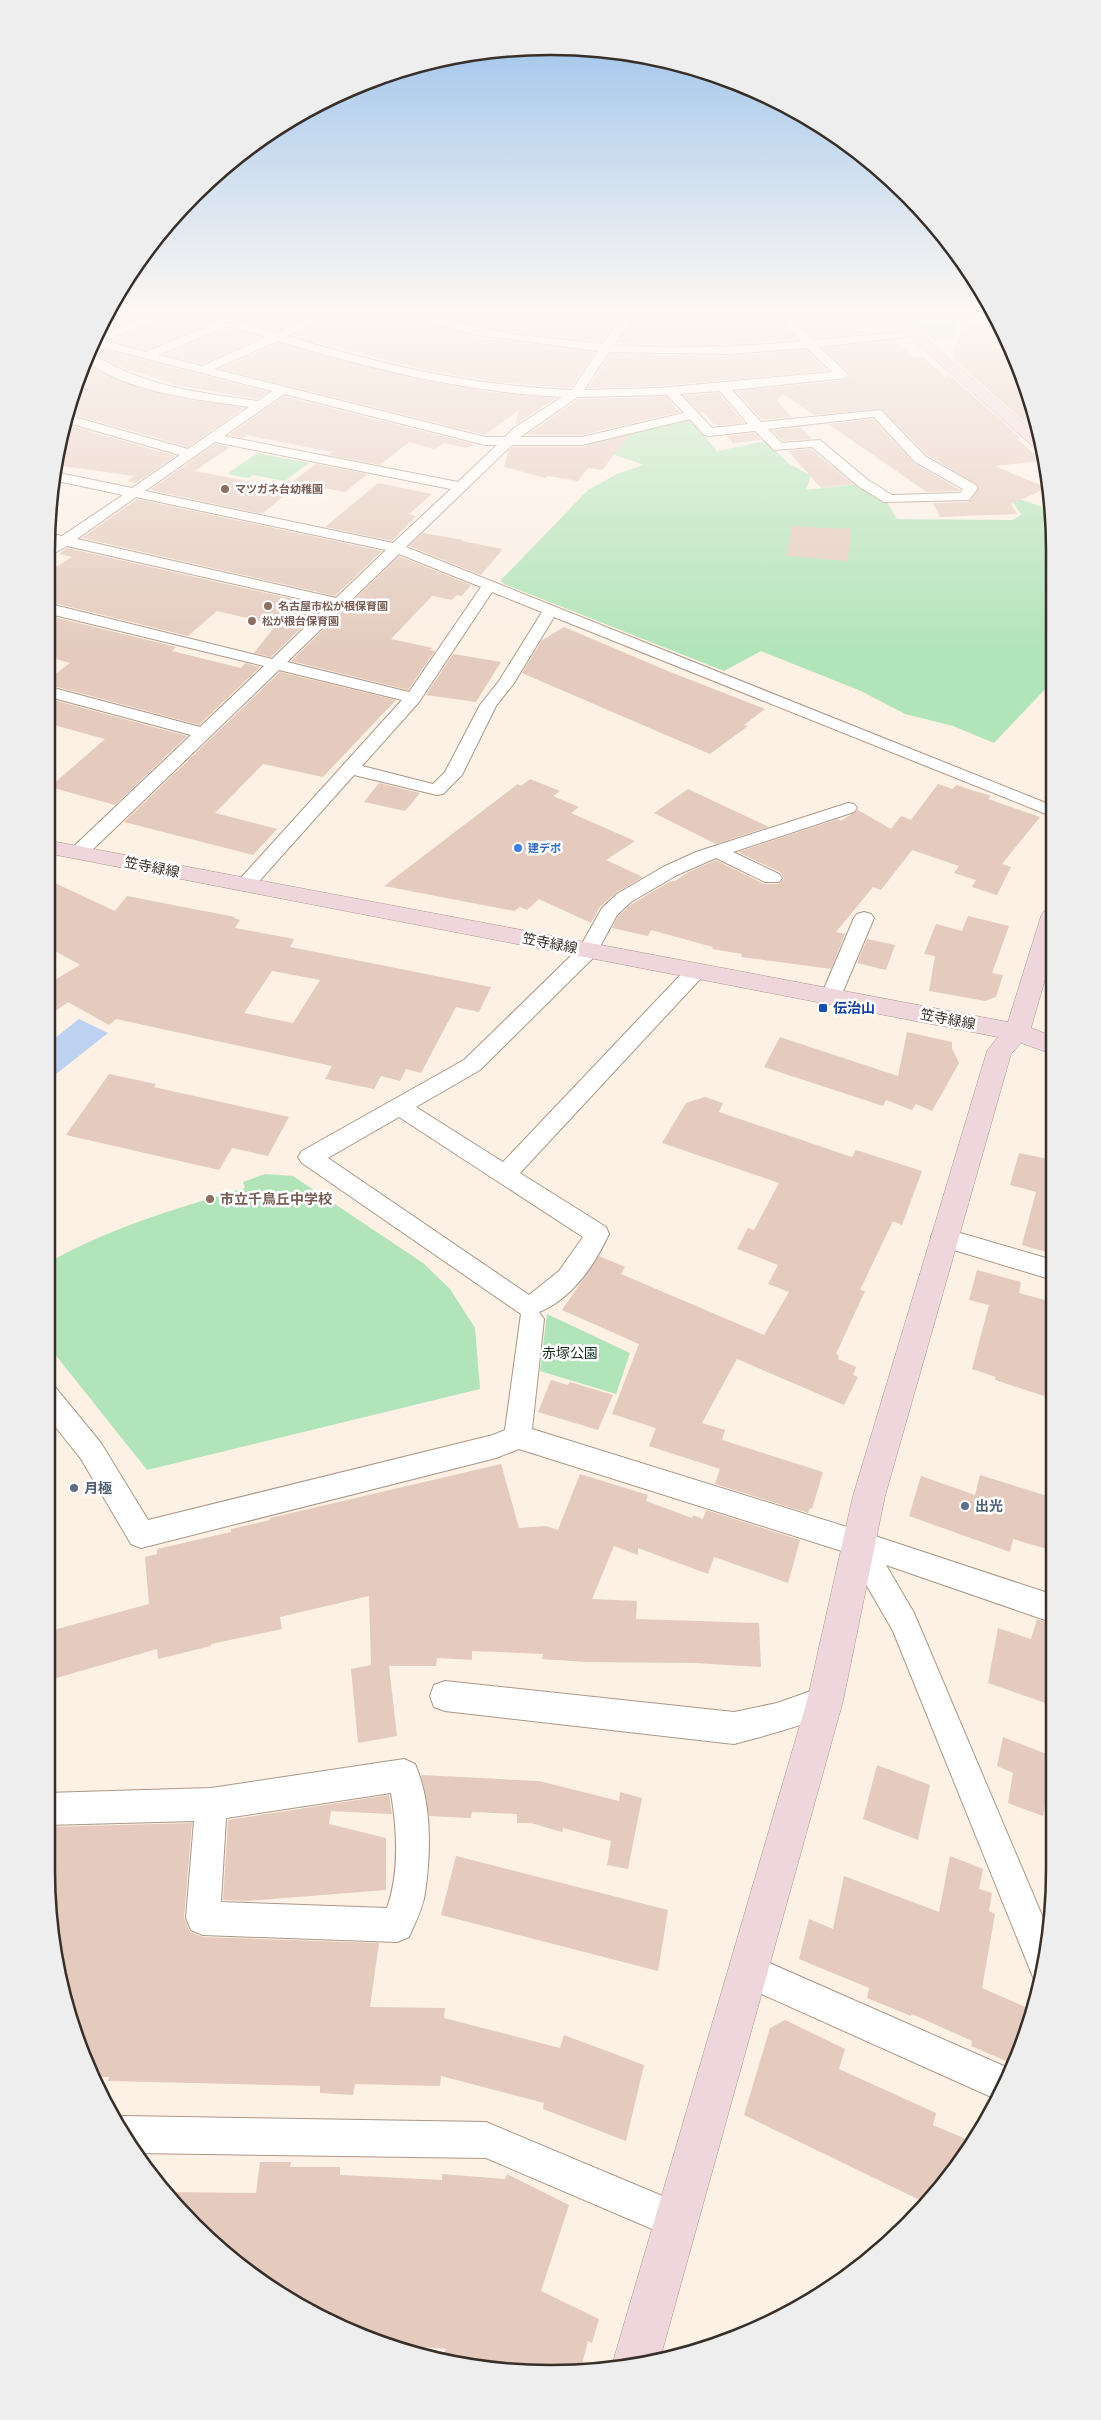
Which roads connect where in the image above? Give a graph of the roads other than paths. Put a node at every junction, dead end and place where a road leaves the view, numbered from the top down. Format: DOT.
graph roads {
  1 [pos="90,425"];
  2 [pos="232,425"];
  3 [pos="421,425"];
  4 [pos="528,425"];
  5 [pos="651,425"];
  6 [pos="702,425"];
  7 [pos="777,425"];
  8 [pos="887,425"];
  9 [pos="1017,425"];
  10 [pos="758,427"];
  11 [pos="214,438"];
  12 [pos="1033,439"];
  13 [pos="510,440"];
  14 [pos="191,454"];
  15 [pos="61,477"];
  16 [pos="461,487"];
  17 [pos="134,493"];
  18 [pos="55,539"];
  19 [pos="66,541"];
  20 [pos="55,548"];
  21 [pos="396,548"];
  22 [pos="489,586"];
  23 [pos="340,603"];
  24 [pos="55,610"];
  25 [pos="550,611"];
  26 [pos="274,665"];
  27 [pos="55,693"];
  28 [pos="413,698"];
  29 [pos="203,732"];
  30 [pos="349,768"];
  31 [pos="848,808"];
  32 [pos="1046,809"];
  33 [pos="55,848"];
  34 [pos="718,852"];
  35 [pos="78,853"];
  36 [pos="772,878"];
  37 [pos="246,884"];
  38 [pos="864,918"];
  39 [pos="1046,936"];
  40 [pos="588,950"];
  41 [pos="696,971"];
  42 [pos="831,996"];
  43 [pos="1017,1032"];
  44 [pos="1046,1043"];
  45 [pos="400,1107"];
  46 [pos="504,1175"];
  47 [pos="943,1237"];
  48 [pos="1046,1268"];
  49 [pos="531,1319"];
  50 [pos="55,1406"];
  51 [pos="518,1437"];
  52 [pos="858,1544"];
  53 [pos="1046,1606"];
  54 [pos="445,1696"];
  55 [pos="825,1701"];
  56 [pos="211,1804"];
  57 [pos="55,1809"];
  58 [pos="1039,1950"];
  59 [pos="749,1971"];
  60 [pos="999,2081"];
  61 [pos="132,2134"];
  62 [pos="678,2221"];
  63 [pos="637,2357"];
  1 -- 14 [label="street"];
  2 -- 11 [label="street"];
  3 -- 13 [label="street"];
  4 -- 13 [label="street"];
  5 -- 13 [label="street"];
  6 -- 10 [label="street"];
  7 -- 10 [label="street"];
  8 -- 10 [label="street"];
  9 -- 12 [label="street"];
  11 -- 14 [label="street"];
  11 -- 16 [label="street"];
  13 -- 16 [label="street"];
  14 -- 17 [label="street"];
  15 -- 17 [label="street"];
  16 -- 21 [label="street"];
  17 -- 19 [label="street"];
  17 -- 21 [label="street"];
  18 -- 19 [label="street"];
  19 -- 20 [label="street"];
  19 -- 23 [label="street"];
  21 -- 22 [label="street"];
  21 -- 23 [label="street"];
  22 -- 25 [label="street"];
  22 -- 28 [label="street"];
  23 -- 26 [label="street"];
  24 -- 26 [label="street"];
  25 -- 30 [label="street"];
  25 -- 32 [label="street"];
  26 -- 28 [label="street"];
  26 -- 29 [label="street"];
  27 -- 29 [label="street"];
  28 -- 30 [label="street"];
  29 -- 35 [label="street"];
  30 -- 37 [label="street"];
  31 -- 34 [label="street"];
  33 -- 35 [label="street, 笠寺緑線"];
  34 -- 36 [label="street"];
  34 -- 40 [label="street"];
  35 -- 37 [label="street, 笠寺緑線"];
  37 -- 40 [label="street, 笠寺緑線"];
  38 -- 42 [label="street"];
  39 -- 43 [label="street"];
  40 -- 41 [label="street, 笠寺緑線"];
  40 -- 45 [label="street"];
  41 -- 42 [label="street, 笠寺緑線"];
  41 -- 46 [label="street"];
  42 -- 43 [label="street, 笠寺緑線"];
  43 -- 44 [label="street, 笠寺緑線"];
  43 -- 47 [label="street"];
  45 -- 46 [label="street"];
  45 -- 46 [label="street"];
  47 -- 48 [label="street"];
  47 -- 52 [label="street"];
  49 -- 51 [label="street"];
  50 -- 51 [label="street"];
  51 -- 52 [label="street"];
  52 -- 53 [label="street"];
  52 -- 55 [label="street"];
  52 -- 58 [label="street"];
  54 -- 55 [label="street"];
  55 -- 59 [label="street"];
  56 -- 56 [label="street"];
  56 -- 57 [label="street"];
  59 -- 60 [label="street"];
  59 -- 62 [label="street"];
  61 -- 62 [label="street"];
  62 -- 63 [label="street"];
}
